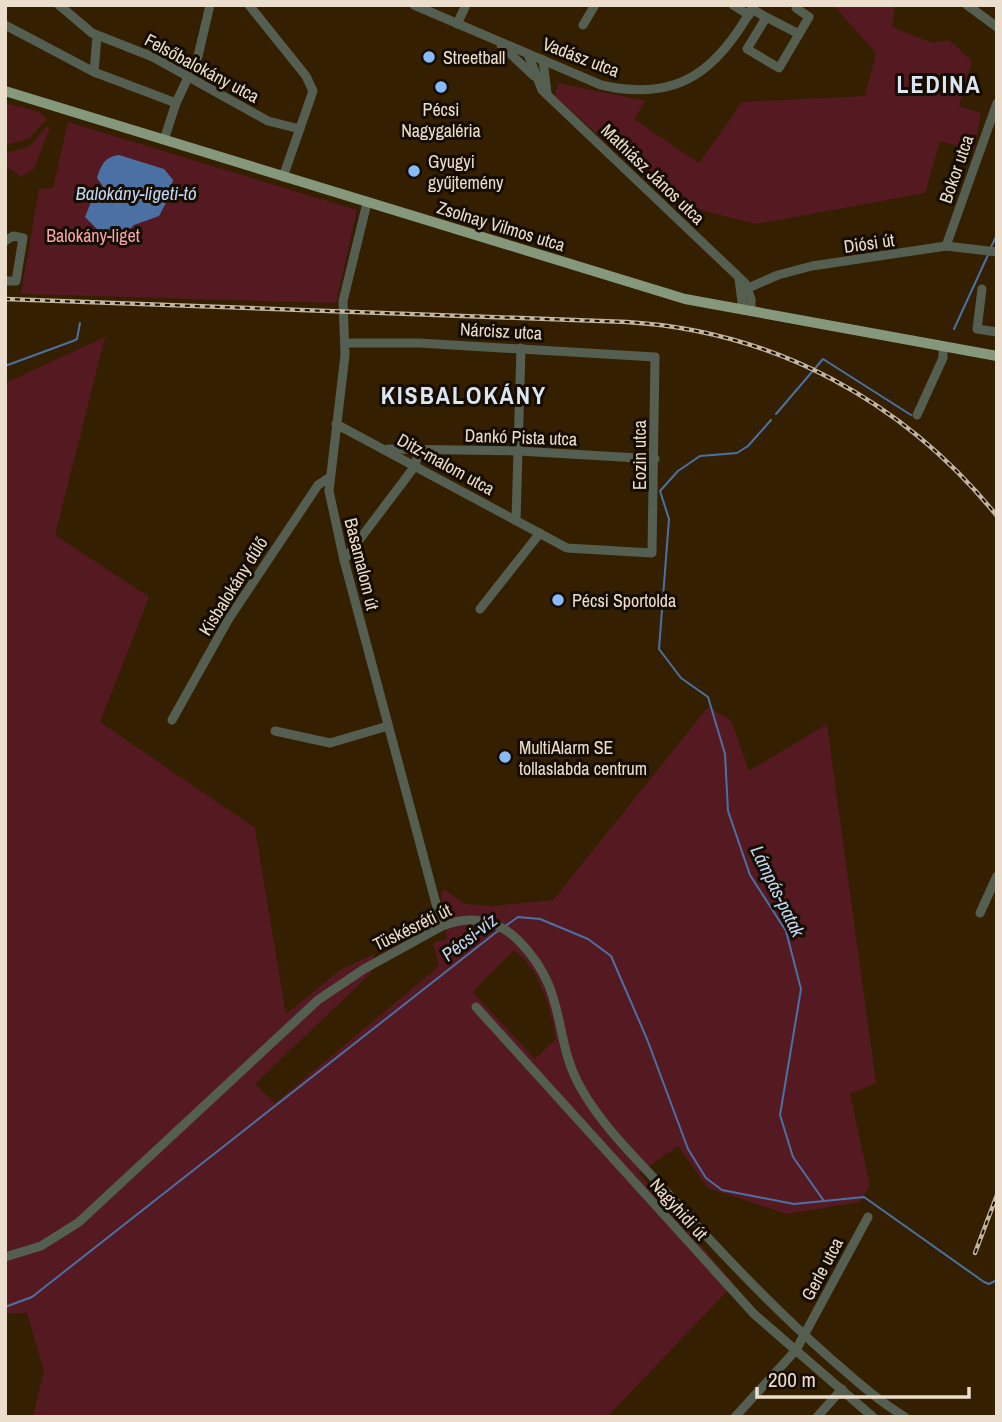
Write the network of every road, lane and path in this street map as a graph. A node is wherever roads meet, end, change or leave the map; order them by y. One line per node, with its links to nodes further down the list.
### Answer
1 (59, 5): 17 (street, Felsőbalokány utca)
2 (211, 5): 23 (street)
3 (249, 5): 28 (street)
4 (414, 5): 12 (street, Vadász utca)
5 (466, 5): 12 (street)
6 (595, 5): 14 (street)
7 (733, 5): 10 (street)
8 (967, 5): 15 (street)
9 (795, 6): 16 (street)
10 (752, 10): 11 (street); 21 (street, Vadász utca)
11 (764, 16): 16 (street); 16 (street)
12 (457, 24): 18 (street, Vadász utca)
13 (5, 25): 22 (street)
14 (583, 25)
15 (997, 27)
16 (799, 34)
17 (97, 36): 22 (street); 23 (street, Felsőbalokány utca)
18 (497, 41): 19 (street, Vadász utca); 24 (street)
19 (528, 54): 20 (street, Vadász utca); 24 (street, Mathiász János utca)
20 (542, 60): 21 (street, Vadász utca); 24 (street, Mathiász János utca)
21 (558, 68): 24 (street)
22 (94, 72): 26 (street)
23 (189, 75): 26 (street); 28 (street, Felsőbalokány utca)
24 (540, 79): 35 (street, Mathiász János utca)
25 (5, 91): 29 (main road, Zsolnay Vilmos utca)
26 (176, 103): 29 (street)
27 (997, 103): 33 (street, Bokor utca)
28 (300, 129): 30 (street)
29 (164, 140): 30 (main road, Zsolnay Vilmos utca)
30 (283, 177): 31 (main road, Zsolnay Vilmos utca)
31 (367, 203): 39 (main road, Zsolnay Vilmos utca); 41 (street, Basamalom út)
32 (5, 241): 36 (street)
33 (947, 246): 34 (street, Diósi út); 37 (street, Diósi út)
34 (997, 252)
35 (737, 275): 37 (street, Mathiász János utca); 39 (street)
36 (5, 281)
37 (748, 288): 39 (street)
38 (982, 289): 40 (street)
39 (747, 310): 42 (main road, Zsolnay Vilmos utca)
40 (997, 332)
41 (345, 343): 43 (street, Nárcisz utca); 47 (street, Basamalom út)
42 (943, 347): 44 (main road, Zsolnay Vilmos utca); 46 (street)
43 (521, 348): 45 (street, Nárcisz utca); 50 (street)
44 (997, 356)
45 (654, 357): 51 (street, Eozin utca)
46 (917, 415)
47 (336, 424): 48 (street, Ditz-malom utca); 53 (street, Basamalom út)
48 (386, 449): 49 (street, Dankó Pista utca); 52 (street, Ditz-malom utca)
49 (419, 449): 50 (street, Dankó Pista utca); 52 (street)
50 (519, 451): 51 (street, Dankó Pista utca); 54 (street)
51 (655, 459): 56 (street, Eozin utca)
52 (415, 466): 54 (street, Ditz-malom utca); 57 (street)
53 (330, 477): 57 (street, Basamalom út); 59 (street, Kisbalokány dűlő)
54 (516, 520): 55 (street, Ditz-malom utca)
55 (540, 533): 56 (street, Ditz-malom utca); 58 (street)
56 (652, 553)
57 (344, 560): 60 (street, Basamalom út)
58 (480, 609)
59 (172, 720)
60 (388, 726): 61 (street); 64 (street, Basamalom út)
61 (275, 731)
62 (997, 876): 63 (street)
63 (980, 913)
64 (442, 926): 67 (street, Tüskésréti út); 68 (street, Tüskésréti út)
65 (476, 1007): 69 (street, Nagyhidi út)
66 (868, 1217): 68 (street, Gerle utca)
67 (5, 1257)
68 (804, 1335): 69 (street, Gerle utca); 74 (street, Tüskésréti út)
69 (796, 1350): 70 (street, Nagyhidi út); 71 (street, Gerle utca)
70 (842, 1389): 72 (street); 73 (street, Nagyhidi út)
71 (735, 1417)
72 (817, 1417)
73 (873, 1417)
74 (905, 1417)

